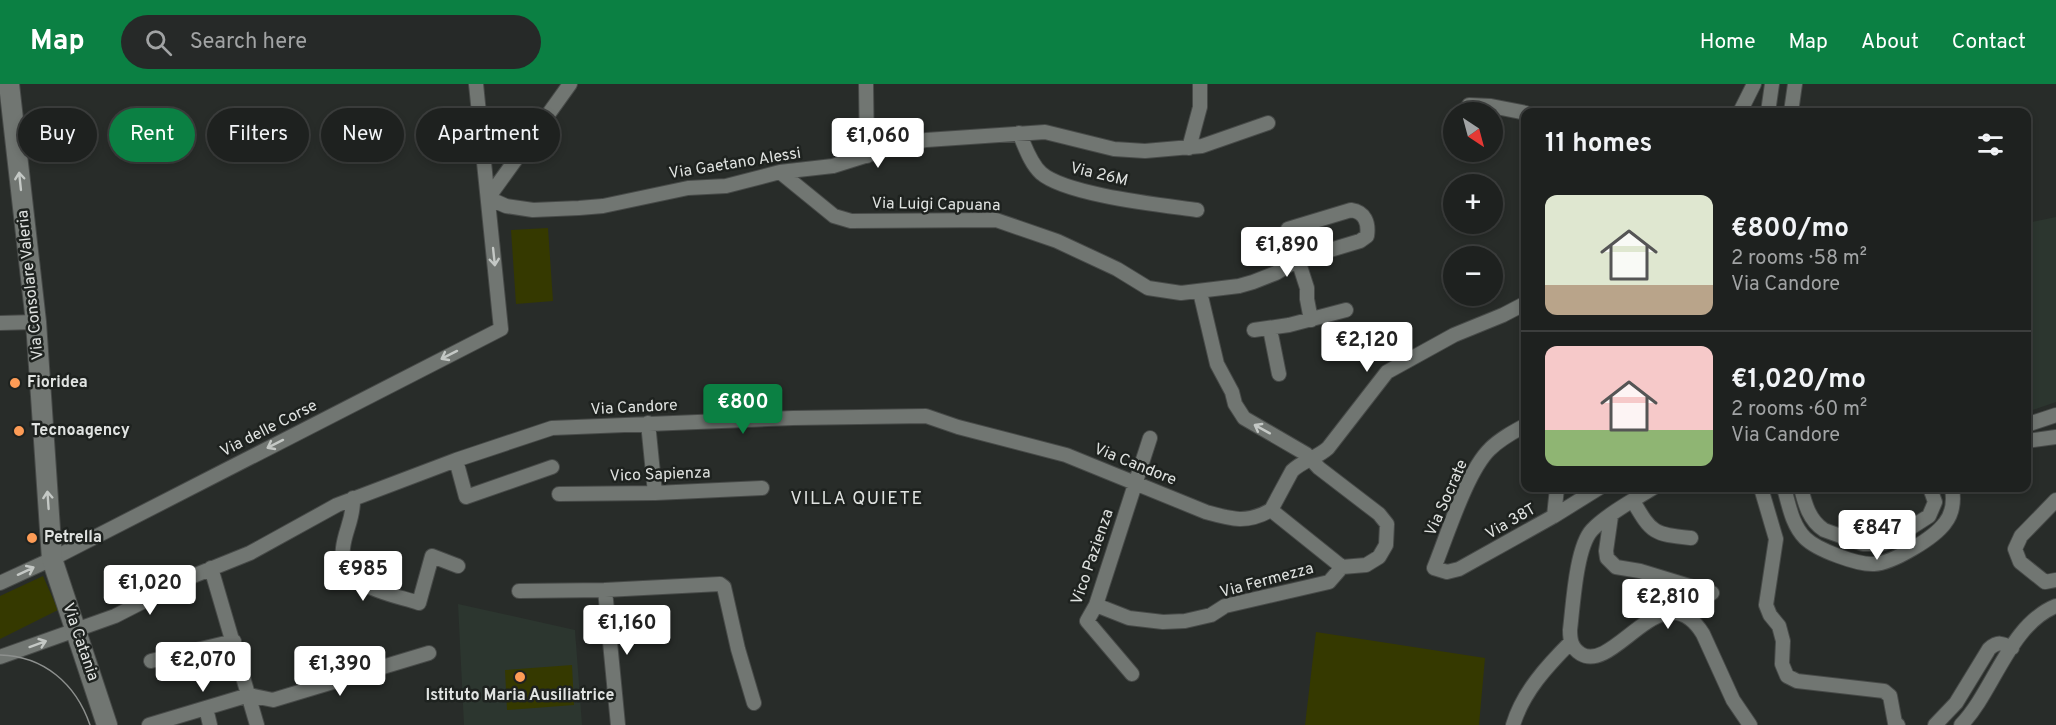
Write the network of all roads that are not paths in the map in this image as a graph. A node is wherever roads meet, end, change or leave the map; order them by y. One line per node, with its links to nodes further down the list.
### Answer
1 (9, 84): 27 (main road, Via Consolare Valeria, one-way to 1)
2 (476, 84): 19 (street)
3 (866, 84): 17 (street)
4 (1200, 84): 16 (street)
5 (1754, 84): 10 (street)
6 (1772, 84): 11 (street)
7 (1795, 84): 12 (street)
8 (566, 86): 19 (street)
9 (1503, 108): 13 (street)
10 (1742, 108)
11 (1769, 108)
12 (1792, 108)
13 (1521, 111)
14 (1268, 123): 16 (street, Via Gaetano Alessi)
15 (1019, 132): 16 (street, Via Gaetano Alessi); 17 (street, Via Gaetano Alessi); 20 (street, Via 26M)
16 (1189, 148)
17 (867, 156): 18 (street, Via Gaetano Alessi)
18 (780, 172): 19 (street, Via Gaetano Alessi); 22 (street, Via Luigi Capuana)
19 (488, 198): 60 (street, Via delle Corse, one-way to 60)
20 (1197, 210)
21 (1297, 260): 21 (street, Via Luigi Capuana); 22 (street, Via Luigi Capuana); 25 (street)
22 (1200, 292): 39 (street, one-way to 22)
23 (1521, 305): 39 (street)
24 (1346, 310): 25 (street)
25 (1311, 320): 28 (street)
26 (0, 322): 27 (street)
27 (36, 322): 60 (main road, Via Consolare Valeria, one-way to 27)
28 (1270, 329): 29 (street); 30 (street)
29 (1254, 330)
30 (1279, 374)
31 (2056, 415): 32 (street)
32 (2031, 422)
33 (648, 423): 38 (street, Via Candore); 41 (street, Via Candore); 51 (street)
34 (1521, 428): 64 (street, Via Socrate)
35 (2056, 437): 37 (street)
36 (1150, 438): 41 (street, Vico Pazienza)
37 (2031, 440)
38 (456, 460): 40 (street); 53 (street, Via Candore)
39 (1311, 460): 56 (street); 62 (street, Via Fermezza)
40 (552, 467)
41 (1135, 483): 56 (street, Via Candore); 70 (street, Vico Pazienza)
42 (762, 488): 51 (street, Vico Sapienza)
43 (1557, 492): 57 (street)
44 (1593, 492): 57 (street, Via 38T)
45 (1647, 492): 55 (street)
46 (1762, 492): 90 (street)
47 (1785, 492): 50 (street)
48 (1802, 492): 49 (street)
49 (1932, 492)
50 (1952, 492)
51 (655, 493): 52 (street, Vico Sapienza)
52 (559, 494)
53 (353, 498): 61 (street); 63 (street, Via Candore)
54 (2056, 500): 65 (street)
55 (1633, 501): 58 (street); 59 (street)
56 (1271, 510): 62 (street)
57 (1554, 516): 64 (street, Via 38T)
58 (1611, 516): 69 (street); 74 (street)
59 (1691, 538)
60 (52, 559): 66 (street, Via delle Corse, one-way to 60); 72 (main road, Via Catania)
61 (458, 566)
62 (1342, 567): 70 (street, Via Fermezza)
63 (211, 568): 72 (street, Via Candore); 73 (street)
64 (1434, 568)
65 (2051, 581)
66 (0, 583)
67 (605, 590): 68 (street); 81 (street); 87 (street)
68 (519, 591)
69 (1712, 592)
70 (1096, 605): 79 (street, Vico Pazienza)
71 (2056, 606): 75 (street)
72 (76, 630): 77 (street, Via Candore, one-way to 72); 83 (main road, Via Catania)
73 (234, 641): 78 (street); 80 (street)
74 (1571, 642): 88 (street); 89 (street)
75 (2012, 648): 91 (street); 92 (street)
76 (429, 653): 80 (street)
77 (0, 657)
78 (151, 661)
79 (1132, 674)
80 (249, 695): 82 (street); 86 (street)
81 (754, 703)
82 (206, 708): 84 (street); 85 (street)
83 (107, 725)
84 (149, 725)
85 (210, 725)
86 (257, 725)
87 (618, 725)
88 (1513, 725)
89 (1750, 725)
90 (1898, 725)
91 (1935, 725)
92 (1961, 725)

